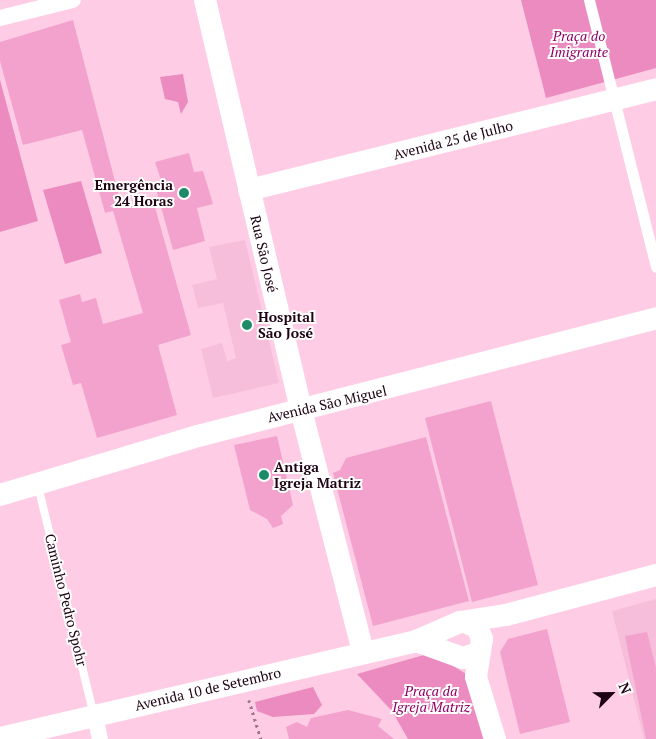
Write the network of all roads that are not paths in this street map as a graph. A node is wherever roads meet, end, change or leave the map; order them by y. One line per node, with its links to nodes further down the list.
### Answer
1 (73, 0): 4 (street)
2 (205, 0): 7 (main road, Rua São José)
3 (588, 0): 6 (street)
4 (0, 18)
5 (656, 89): 6 (main road, Avenida 25 de Julho)
6 (613, 100): 7 (main road, Avenida 25 de Julho); 8 (street)
7 (249, 190): 10 (main road, Rua São José)
8 (656, 267)
9 (656, 318): 10 (main road, Avenida São Miguel)
10 (301, 410): 11 (main road, Avenida São Miguel); 17 (main road, Rua São José)
11 (38, 484): 12 (main road, Avenida São Miguel); 19 (lane, Caminho Pedro Spohr)
12 (0, 495)
13 (656, 575): 14 (main road, Avenida 10 de Setembro)
14 (506, 615): 15 (main road, Avenida 10 de Setembro); 18 (main road, Avenida 10 de Setembro)
15 (460, 623): 16 (main road, Avenida 10 de Setembro); 18 (main road); 18 (main road)
16 (416, 641): 17 (main road, Avenida 10 de Setembro); 18 (main road)
17 (363, 652): 19 (main road, Avenida 10 de Setembro)
18 (469, 653): 22 (main road)
19 (95, 716): 20 (main road, Avenida 10 de Setembro); 21 (street)
20 (0, 738)
21 (100, 739)
22 (495, 739)

